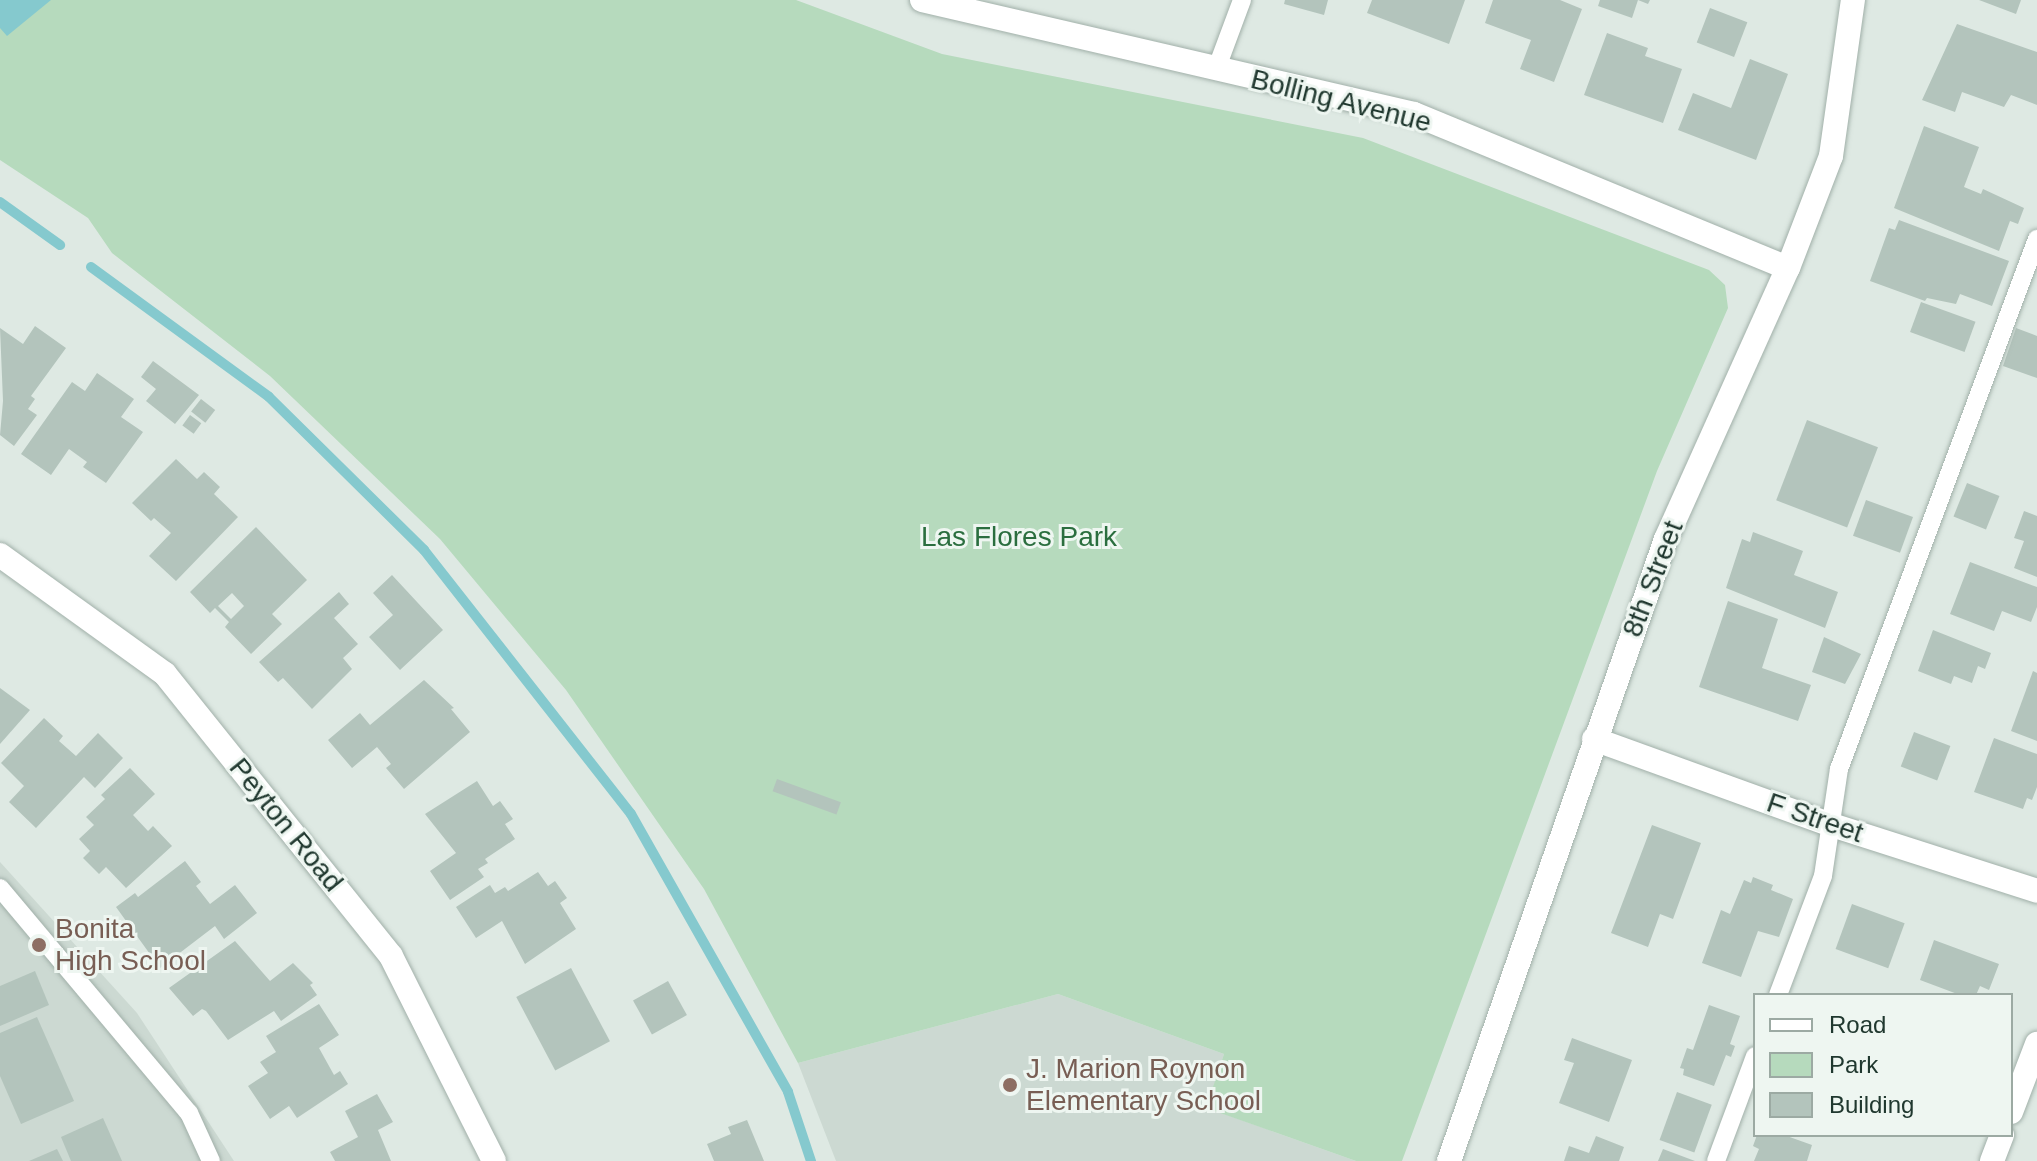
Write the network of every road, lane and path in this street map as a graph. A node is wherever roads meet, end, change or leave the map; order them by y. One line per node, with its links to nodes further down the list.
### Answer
1 (922, 0): 4 (street, Bolling Avenue)
2 (1242, 0): 5 (lane)
3 (1853, 0): 7 (street, 8th Street)
4 (984, 8): 5 (street, Bolling Avenue)
5 (1216, 70): 7 (street, Bolling Avenue)
6 (2037, 239): 10 (lane)
7 (1788, 268): 9 (street, 8th Street)
8 (0, 555): 19 (street, Peyton Road)
9 (1594, 739): 10 (street, F Street); 20 (street, 8th Street)
10 (1832, 825): 12 (street, F Street); 13 (lane)
11 (0, 888): 18 (lane)
12 (2037, 891)
13 (1779, 993)
14 (2037, 1044): 16 (street)
15 (1753, 1061): 21 (lane)
16 (2013, 1107)
17 (2001, 1137): 22 (street)
18 (211, 1161)
19 (494, 1161)
20 (1449, 1161)
21 (1716, 1161)
22 (1992, 1161)

